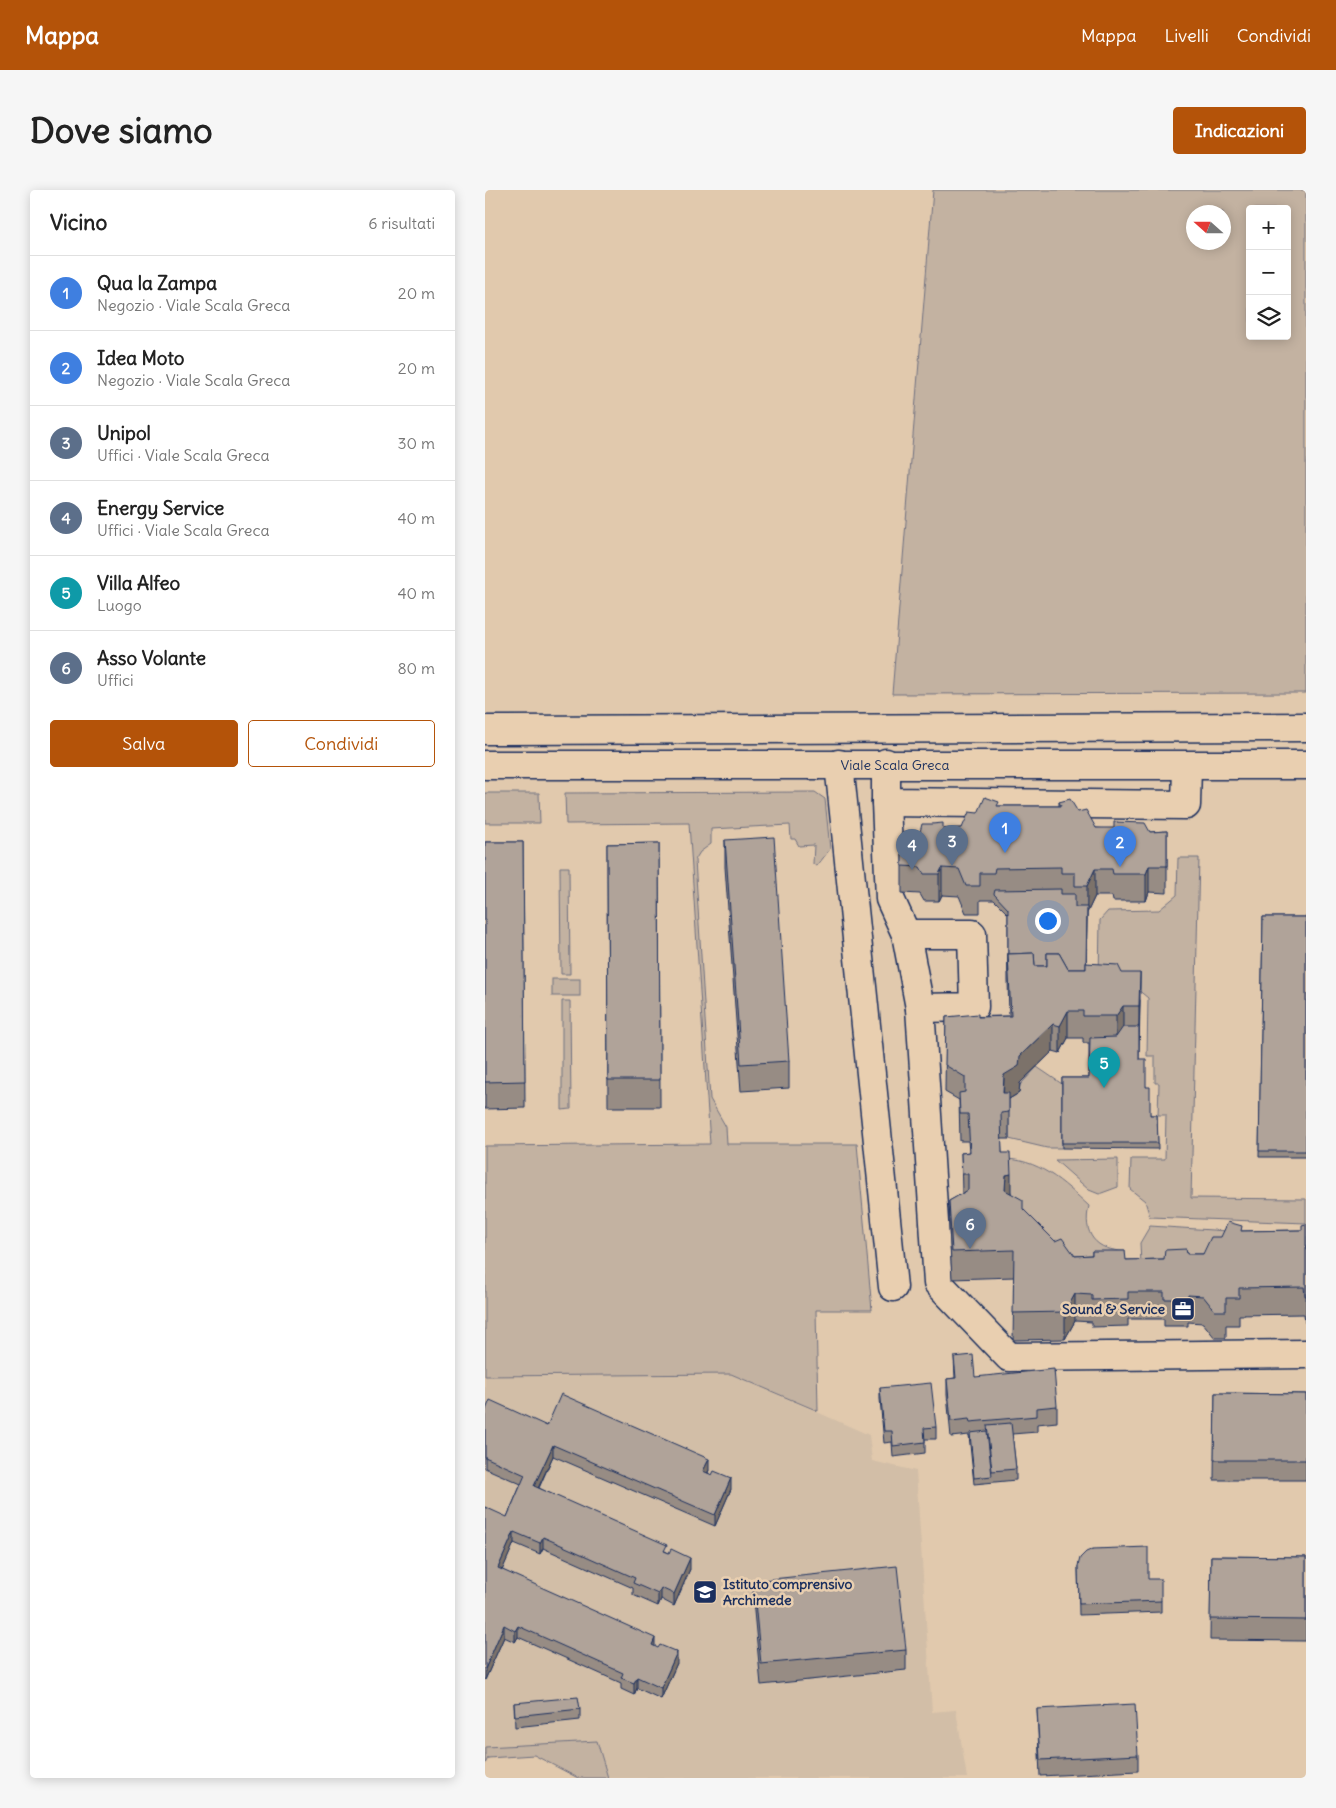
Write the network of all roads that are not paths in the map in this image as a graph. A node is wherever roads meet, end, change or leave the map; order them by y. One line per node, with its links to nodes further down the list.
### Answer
1 (1306, 727): 2 (main road)
2 (485, 730)
3 (886, 763): 4 (main road, Viale Scala Greca); 7 (main road, Viale Scala Greca); 8 (main road)
4 (839, 764): 5 (main road, Viale Scala Greca); 11 (main road)
5 (485, 765)
6 (1306, 765): 7 (main road, Viale Scala Greca)
7 (1187, 766): 8 (main road)
8 (886, 802): 9 (main road)
9 (906, 934): 10 (main road); 10 (main road)
10 (920, 1008): 12 (main road)
11 (893, 1287)
12 (1306, 1354)

